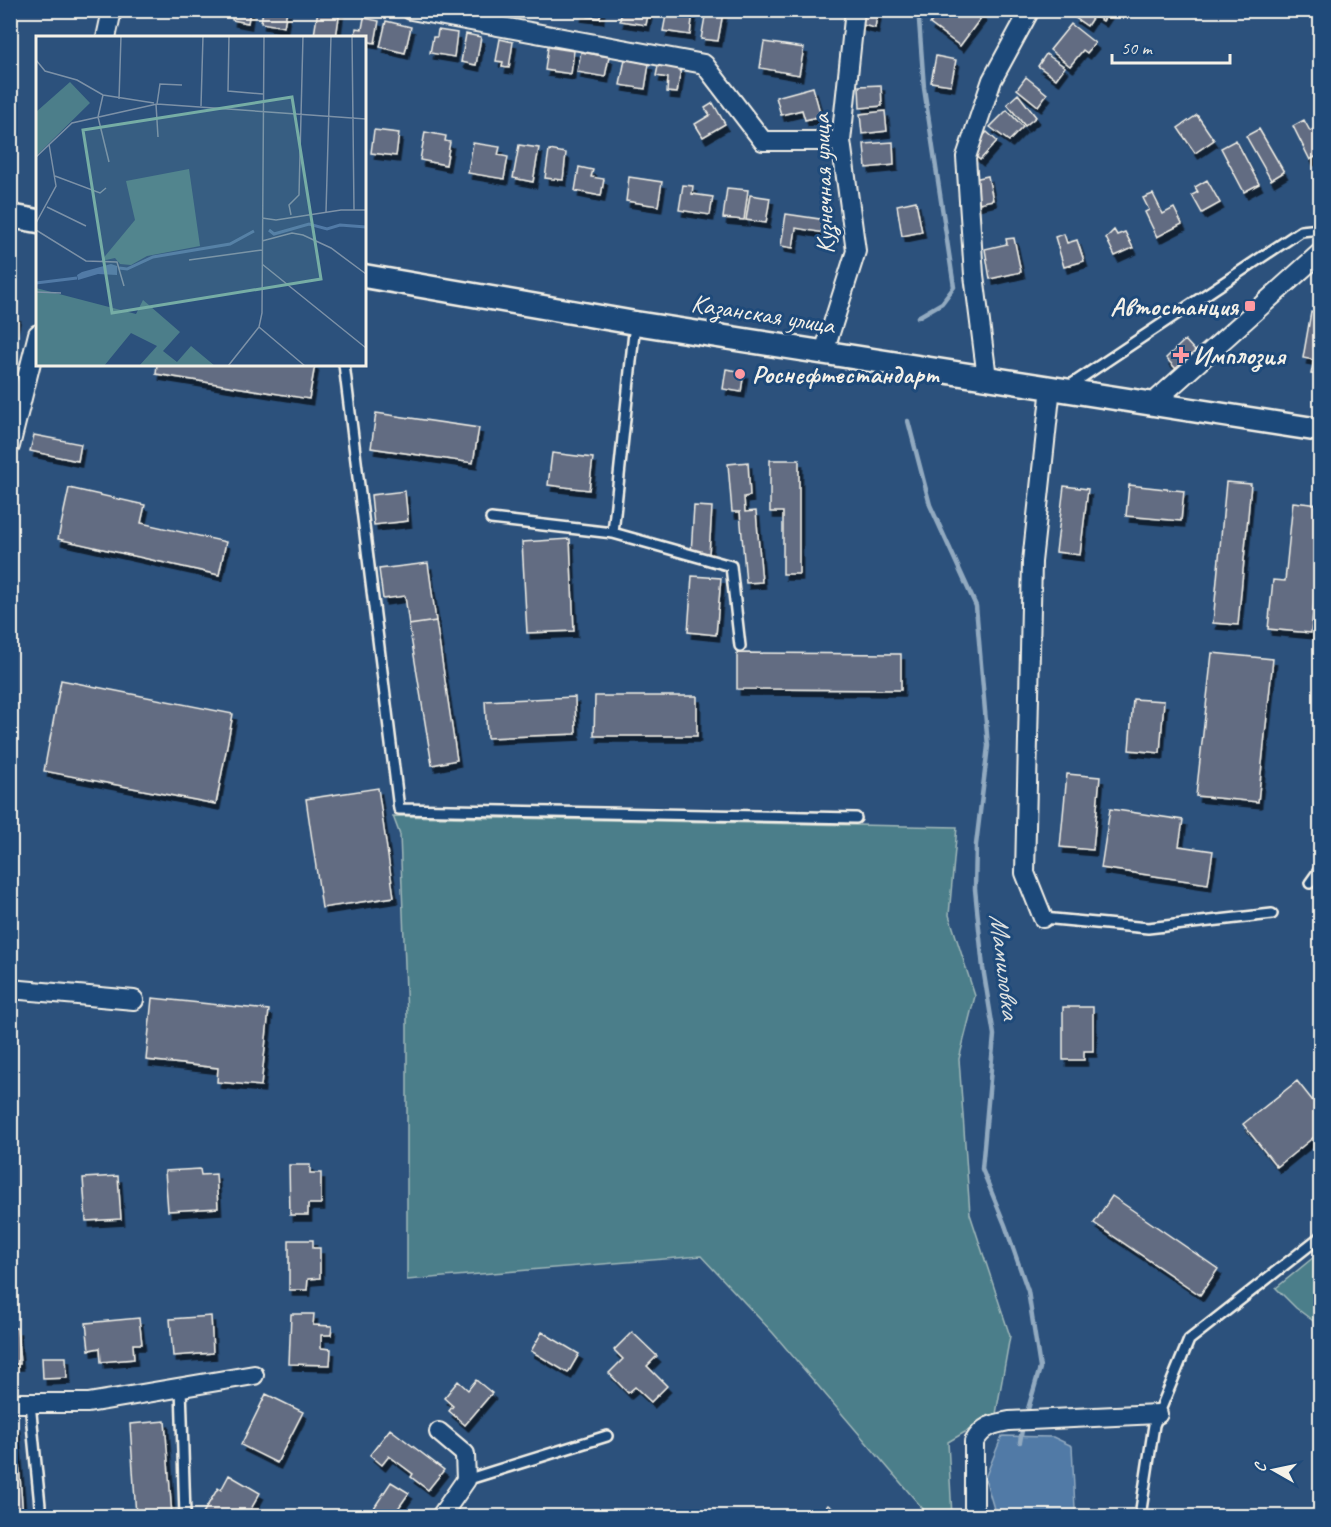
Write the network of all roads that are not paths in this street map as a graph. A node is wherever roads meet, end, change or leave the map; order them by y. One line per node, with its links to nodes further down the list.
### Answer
1 (112, 10): 5 (street)
2 (411, 10): 6 (street)
3 (855, 10): 6 (street, Кузнечная улица)
4 (1030, 10): 16 (street)
5 (106, 36)
6 (841, 141): 14 (street, Кузнечная улица)
7 (10, 216): 8 (street)
8 (36, 221)
9 (1320, 229): 17 (lane)
10 (1320, 253): 18 (street)
11 (366, 276): 12 (street, Казанская улица)
12 (635, 323): 14 (street, Казанская улица); 22 (lane)
13 (36, 342): 20 (street)
14 (824, 352): 16 (street, Казанская улица)
15 (344, 366): 24 (lane)
16 (987, 378): 17 (street, Казанская улица)
17 (1058, 388): 18 (street, Казанская улица); 28 (street)
18 (1155, 402): 19 (street, Казанская улица)
19 (1320, 430)
20 (10, 446)
21 (491, 519): 22 (lane)
22 (613, 533): 23 (lane)
23 (740, 646)
24 (856, 818)
25 (1320, 869): 26 (lane)
26 (1310, 884)
27 (1272, 914): 28 (lane)
28 (1043, 918)
29 (10, 989): 30 (street)
30 (134, 1000)
31 (1320, 1237): 36 (lane)
32 (254, 1375): 33 (street)
33 (182, 1388): 35 (street); 41 (lane)
34 (10, 1403): 35 (street)
35 (30, 1403): 40 (lane)
36 (1158, 1414): 43 (street); 44 (lane)
37 (439, 1432): 39 (street)
38 (607, 1437): 39 (lane)
39 (466, 1480): 42 (street)
40 (41, 1516)
41 (185, 1516)
42 (441, 1516)
43 (974, 1516)
44 (1140, 1516)

